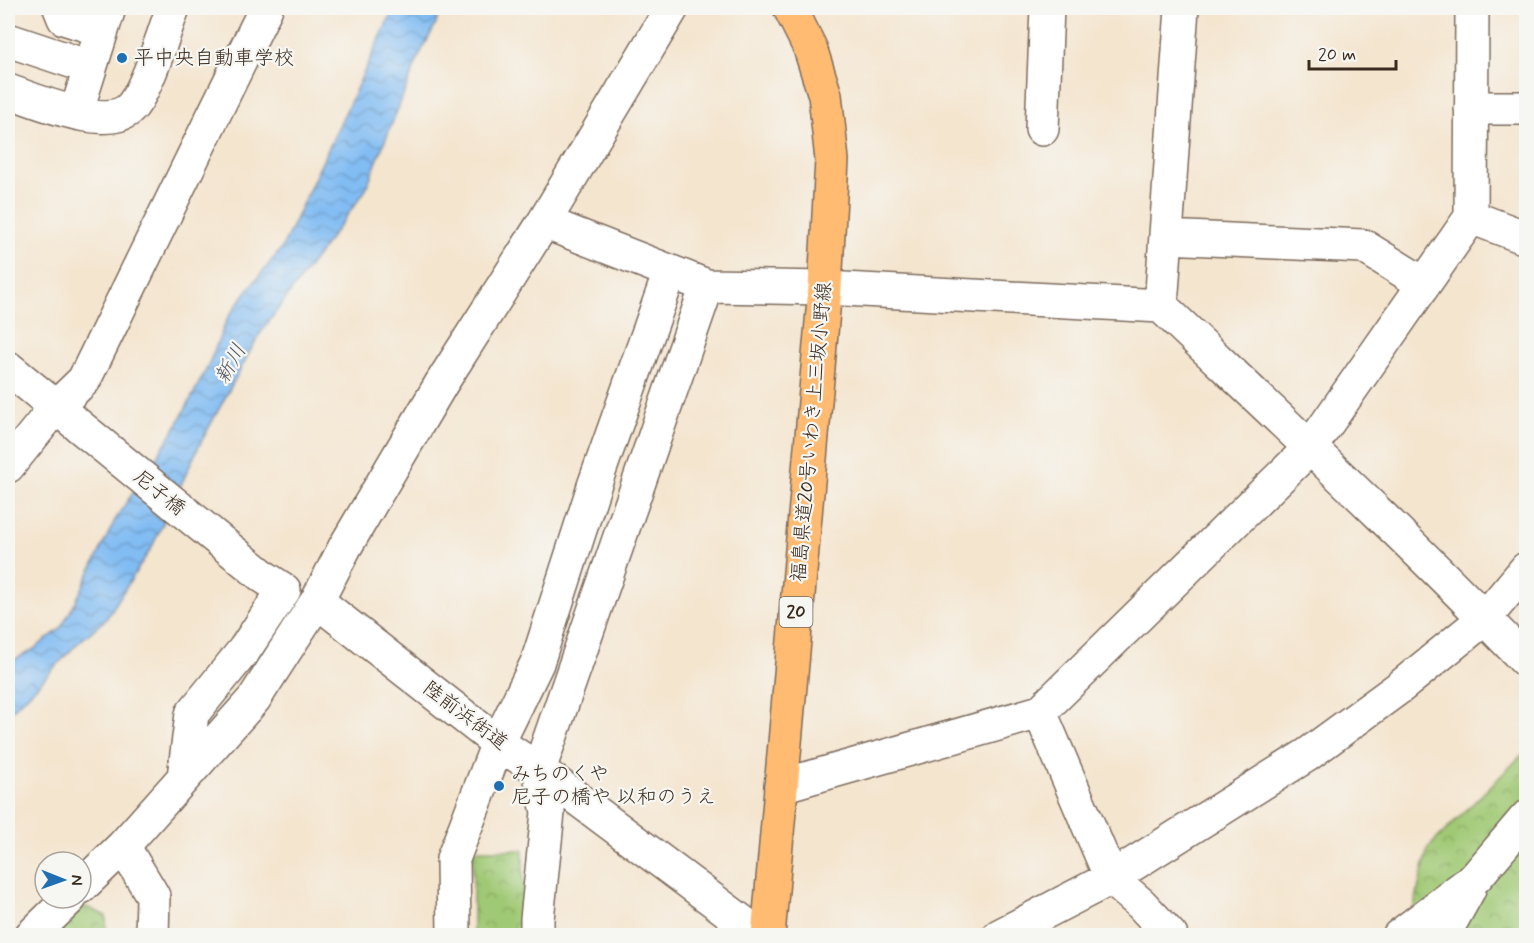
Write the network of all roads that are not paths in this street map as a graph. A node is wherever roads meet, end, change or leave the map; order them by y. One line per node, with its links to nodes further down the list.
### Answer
1 (173, 8): 15 (street)
2 (266, 8): 27 (street)
3 (672, 8): 18 (street)
4 (790, 8): 24 (main road, 福島県道20号いわき上三坂小野線 / 20)
5 (1047, 8): 16 (street)
6 (1182, 8): 19 (street)
7 (1472, 8): 13 (street)
8 (105, 19): 9 (street); 11 (street)
9 (51, 28): 10 (street); 11 (street)
10 (8, 40)
11 (89, 67): 15 (street)
12 (8, 91): 15 (street)
13 (1471, 108): 14 (street); 17 (street)
14 (1527, 108)
15 (76, 112)
16 (1042, 129)
17 (1471, 216): 20 (street); 22 (street)
18 (544, 222): 21 (street); 31 (street)
19 (1166, 237): 22 (street); 25 (street)
20 (1527, 238)
21 (670, 272): 23 (street); 35 (street)
22 (1424, 284): 28 (street)
23 (708, 286): 24 (street); 36 (street)
24 (825, 288): 25 (street); 38 (main road, 福島県道20号いわき上三坂小野線 / 20)
25 (1161, 306): 28 (street)
26 (8, 368): 27 (street, 尼子橋)
27 (55, 408): 29 (street); 37 (street, 尼子橋)
28 (1310, 448): 32 (street); 34 (street)
29 (8, 466)
30 (1527, 569): 32 (street)
31 (317, 601): 35 (street, 陸前浜街道); 37 (street)
32 (1485, 618): 33 (street); 44 (street)
33 (1527, 662)
34 (1040, 712): 38 (street); 44 (street)
35 (498, 743): 36 (street, 陸前浜街道); 48 (street)
36 (539, 770): 49 (street); 50 (street, 陸前浜街道)
37 (184, 777): 40 (street)
38 (781, 786): 51 (main road, 福島県道20号いわき上三坂小野線 / 20)
39 (1527, 818): 43 (street)
40 (123, 846): 42 (street); 47 (street)
41 (1527, 851): 43 (street)
42 (93, 875)
43 (1476, 877): 54 (street); 55 (street)
44 (1111, 878): 52 (street); 53 (street)
45 (58, 910): 46 (street)
46 (31, 936)
47 (152, 936)
48 (454, 936)
49 (537, 936)
50 (762, 936)
51 (768, 936)
52 (999, 936)
53 (1171, 936)
54 (1399, 936)
55 (1443, 936)

